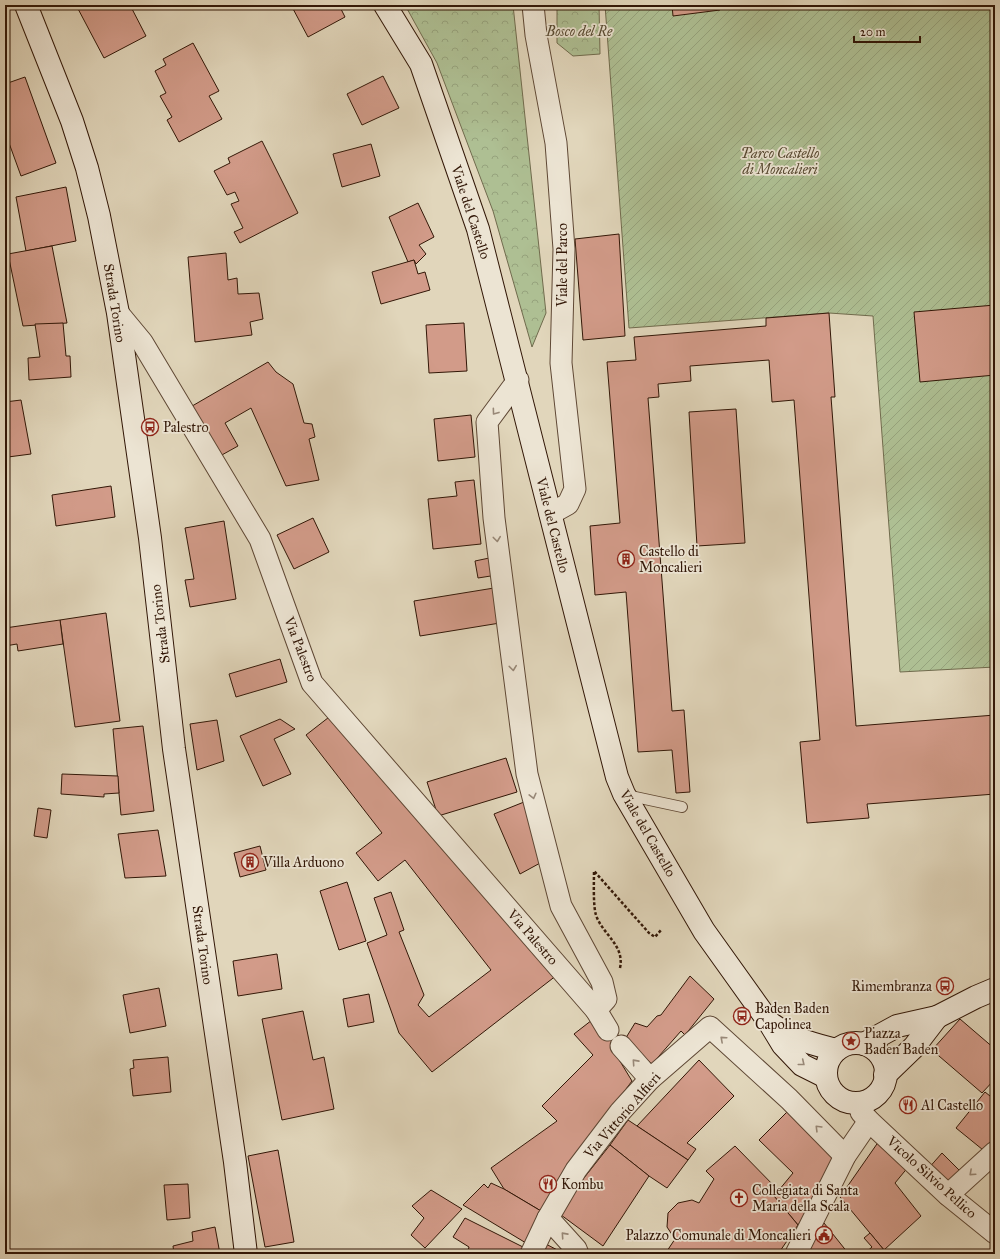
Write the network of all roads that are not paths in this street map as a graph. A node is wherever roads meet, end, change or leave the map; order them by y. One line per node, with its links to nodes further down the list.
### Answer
1 (26, 5): 4 (street, Strada Torino)
2 (385, 5): 5 (street, Viale del Castello)
3 (534, 5): 6 (street, Viale del Parco)
4 (118, 313): 10 (street, Via Palestro); 24 (street, Strada Torino)
5 (518, 380): 6 (street, Viale del Castello); 10 (street, one-way to 10)
6 (550, 514): 7 (street, Viale del Castello)
7 (624, 794): 8 (lane); 12 (street, Viale del Castello)
8 (682, 806)
9 (995, 989): 11 (street)
10 (596, 1010): 17 (street, Via Palestro, one-way to 10)
11 (937, 1017): 13 (street); 15 (street)
12 (769, 1022): 14 (street, Viale del Castello); 16 (street, Viale del Castello, one-way to 16)
13 (864, 1044): 14 (street); 15 (street)
14 (836, 1050): 16 (street)
15 (886, 1075): 18 (street)
16 (826, 1076): 18 (street)
17 (650, 1079): 20 (street, Via Vittorio Alfieri, one-way to 17); 22 (street, Via Vittorio Alfieri)
18 (865, 1112): 20 (street); 21 (street, Vicolo Silvio Pellico)
19 (995, 1152): 21 (street, one-way to 21)
20 (845, 1156): 27 (street)
21 (948, 1195): 23 (street, Vicolo Silvio Pellico)
22 (548, 1218): 25 (street, Via Vittorio Alfieri); 26 (street, one-way to 22)
23 (995, 1233)
24 (246, 1254)
25 (531, 1254)
26 (578, 1254)
27 (796, 1254)

